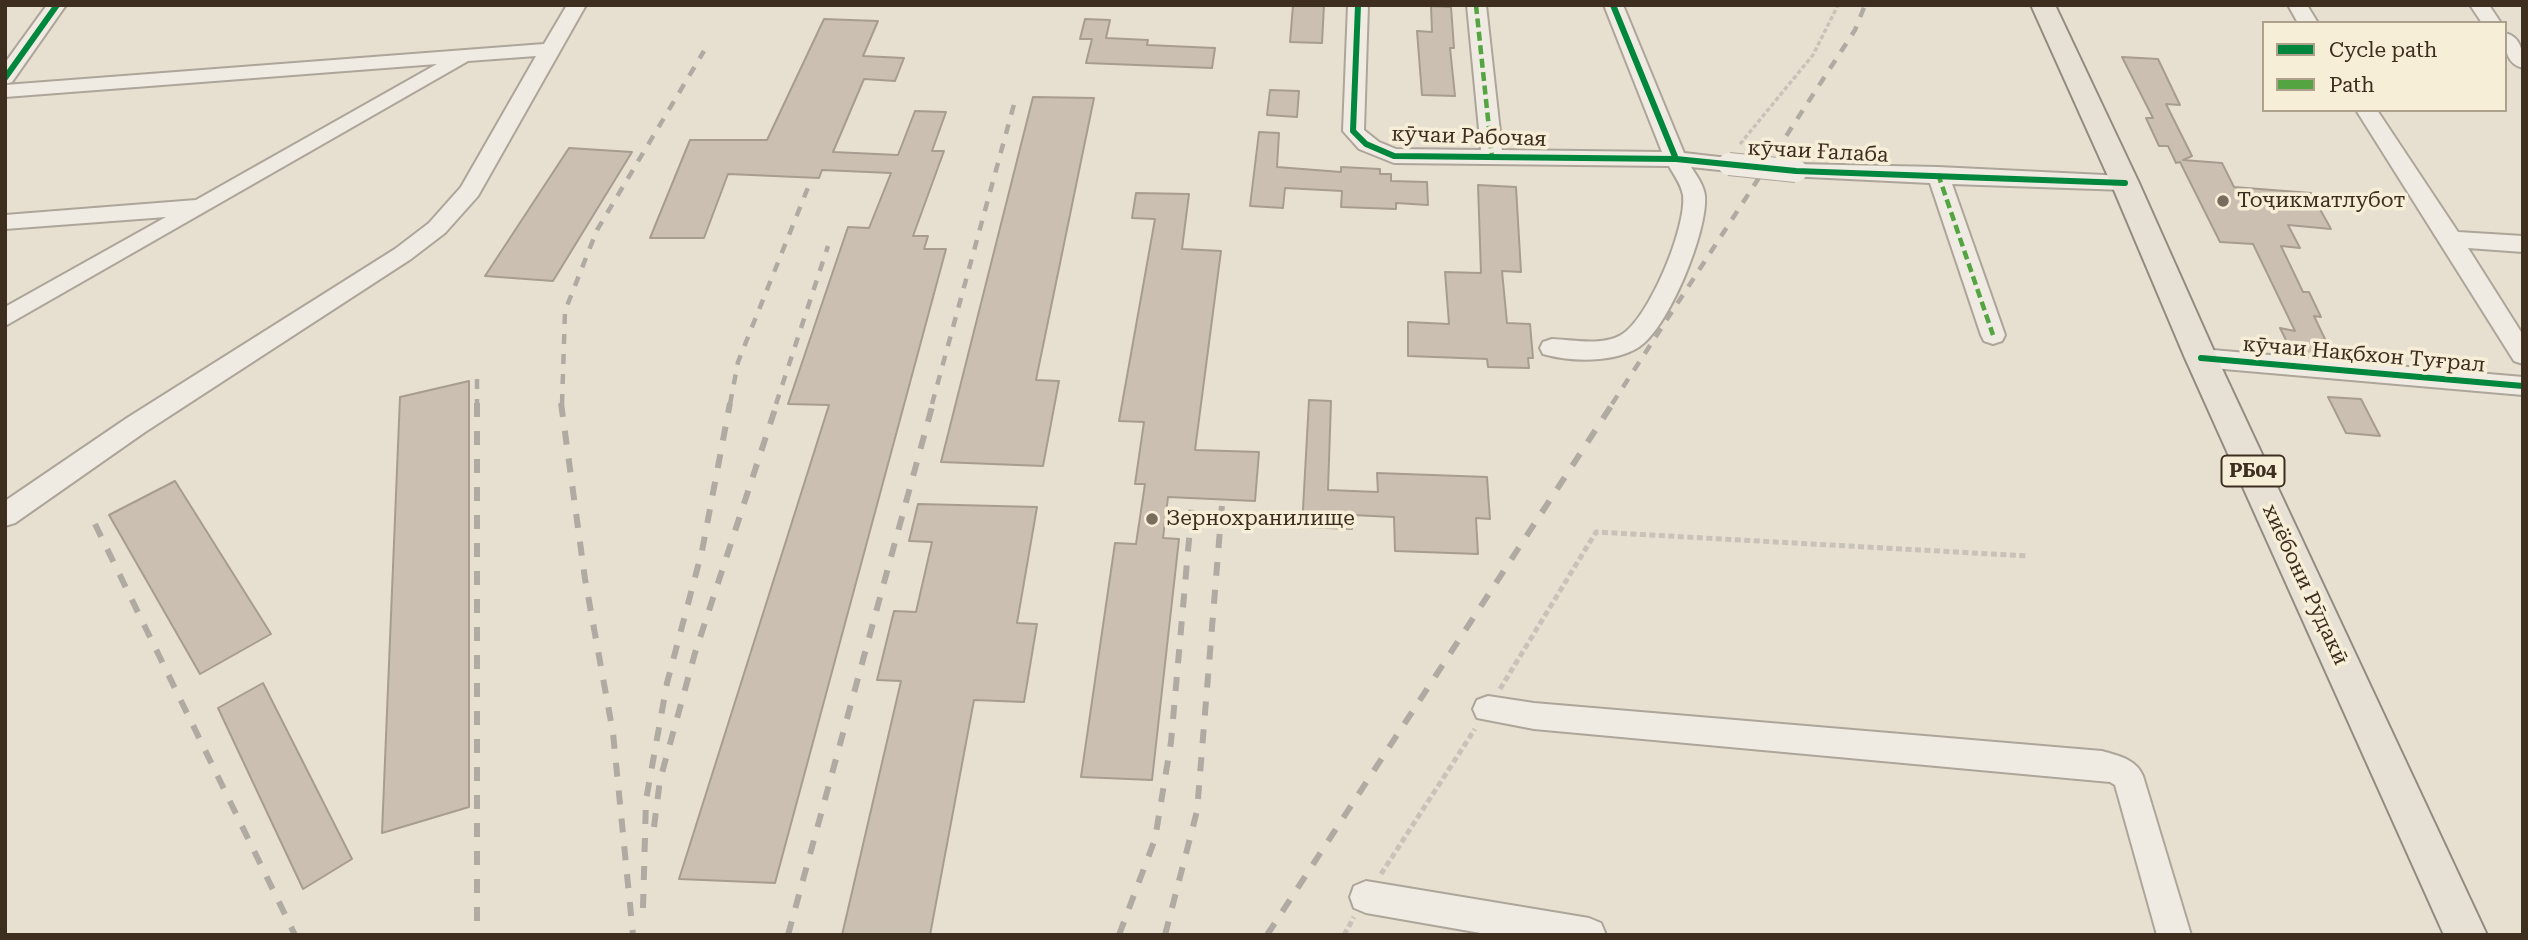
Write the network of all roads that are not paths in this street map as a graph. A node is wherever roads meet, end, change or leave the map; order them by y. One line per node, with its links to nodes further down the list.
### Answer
1 (57, 5): 15 (street)
2 (577, 5): 12 (lane)
3 (1358, 5): 18 (street, кӯчаи Рабочая)
4 (1476, 5): 18 (street)
5 (1613, 5): 19 (street)
6 (2043, 5): 21 (main road, хиёбони Рӯдакӣ / РБ04)
7 (2297, 5): 9 (street)
8 (2479, 5): 10 (street)
9 (2307, 21)
10 (2491, 21)
11 (2507, 42): 14 (street)
12 (550, 49): 13 (lane); 32 (street)
13 (467, 55): 16 (lane); 22 (street)
14 (2523, 62)
15 (5, 78)
16 (5, 91)
17 (2367, 112): 24 (street)
18 (1492, 157): 19 (street, кӯчаи Рабочая)
19 (1676, 159): 20 (street, кӯчаи Ғалаба, bridge); 28 (street)
20 (1938, 174): 21 (street, кӯчаи Ғалаба); 27 (street)
21 (2125, 183): 30 (main road, хиёбони Рӯдакӣ / РБ04)
22 (206, 206): 23 (street); 26 (street)
23 (5, 222)
24 (2451, 239): 25 (street); 29 (street)
25 (2523, 244)
26 (5, 318)
27 (1993, 335)
28 (1552, 348)
29 (2523, 355)
30 (2201, 358): 31 (street, кӯчаи Нақбхон Туғрал); 37 (main road, хиёбони Рӯдакӣ / РБ04)
31 (2523, 386)
32 (5, 514)
33 (1488, 709): 36 (street)
34 (1366, 897): 35 (street)
35 (1589, 935)
36 (2174, 935)
37 (2466, 935)

